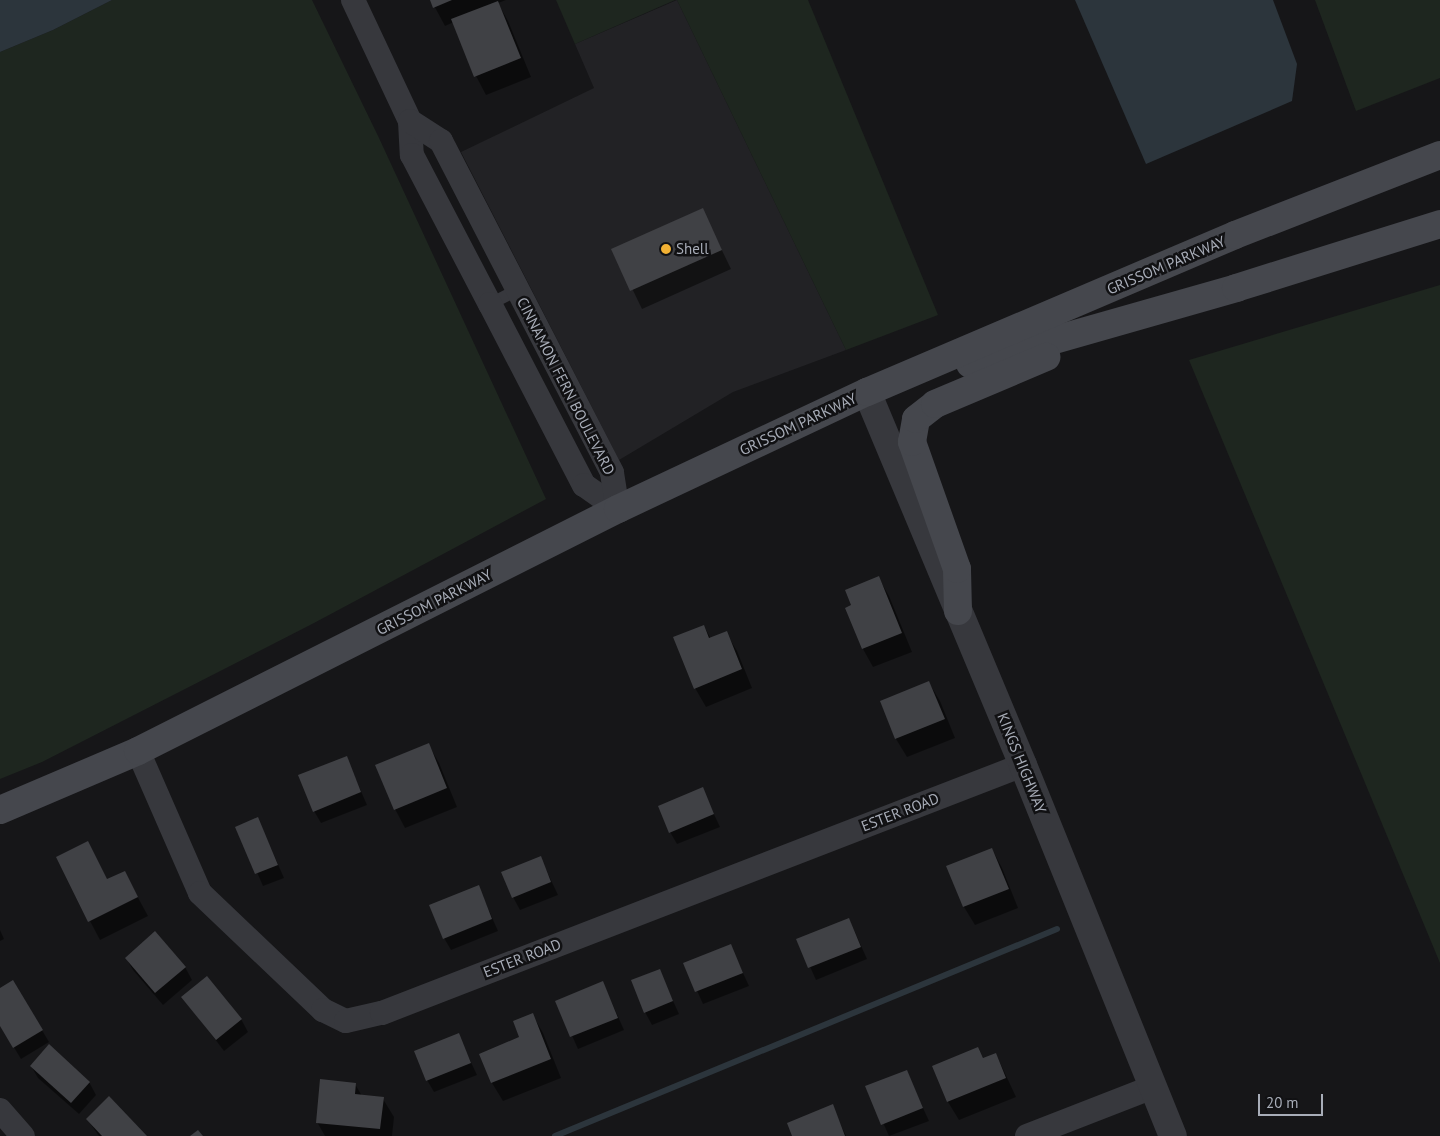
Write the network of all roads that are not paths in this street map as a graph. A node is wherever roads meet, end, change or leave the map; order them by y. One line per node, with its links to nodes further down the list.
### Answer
1 (353, 0): 2 (street, CINNAMON FERN BOULEVARD)
2 (410, 121): 5 (street, CINNAMON FERN BOULEVARD); 6 (street, CINNAMON FERN BOULEVARD)
3 (1440, 155): 8 (main road, GRISSOM PARKWAY)
4 (1440, 224): 7 (main road, GRISSOM PARKWAY)
5 (518, 290): 6 (lane); 9 (street, CINNAMON FERN BOULEVARD)
6 (490, 304): 9 (street, CINNAMON FERN BOULEVARD)
7 (1103, 327): 8 (main road, GRISSOM PARKWAY); 10 (main road)
8 (867, 392): 9 (main road, GRISSOM PARKWAY); 10 (street, KINGS HIGHWAY)
9 (618, 509): 11 (main road, GRISSOM PARKWAY)
10 (958, 611): 12 (street, KINGS HIGHWAY)
11 (138, 751): 12 (street, ESTER ROAD); 13 (main road, GRISSOM PARKWAY)
12 (1024, 765): 14 (street, KINGS HIGHWAY)
13 (0, 810)
14 (1154, 1087): 17 (street); 18 (street, KINGS HIGHWAY)
15 (0, 1110): 16 (street)
16 (23, 1136)
17 (1027, 1136)
18 (1173, 1136)

